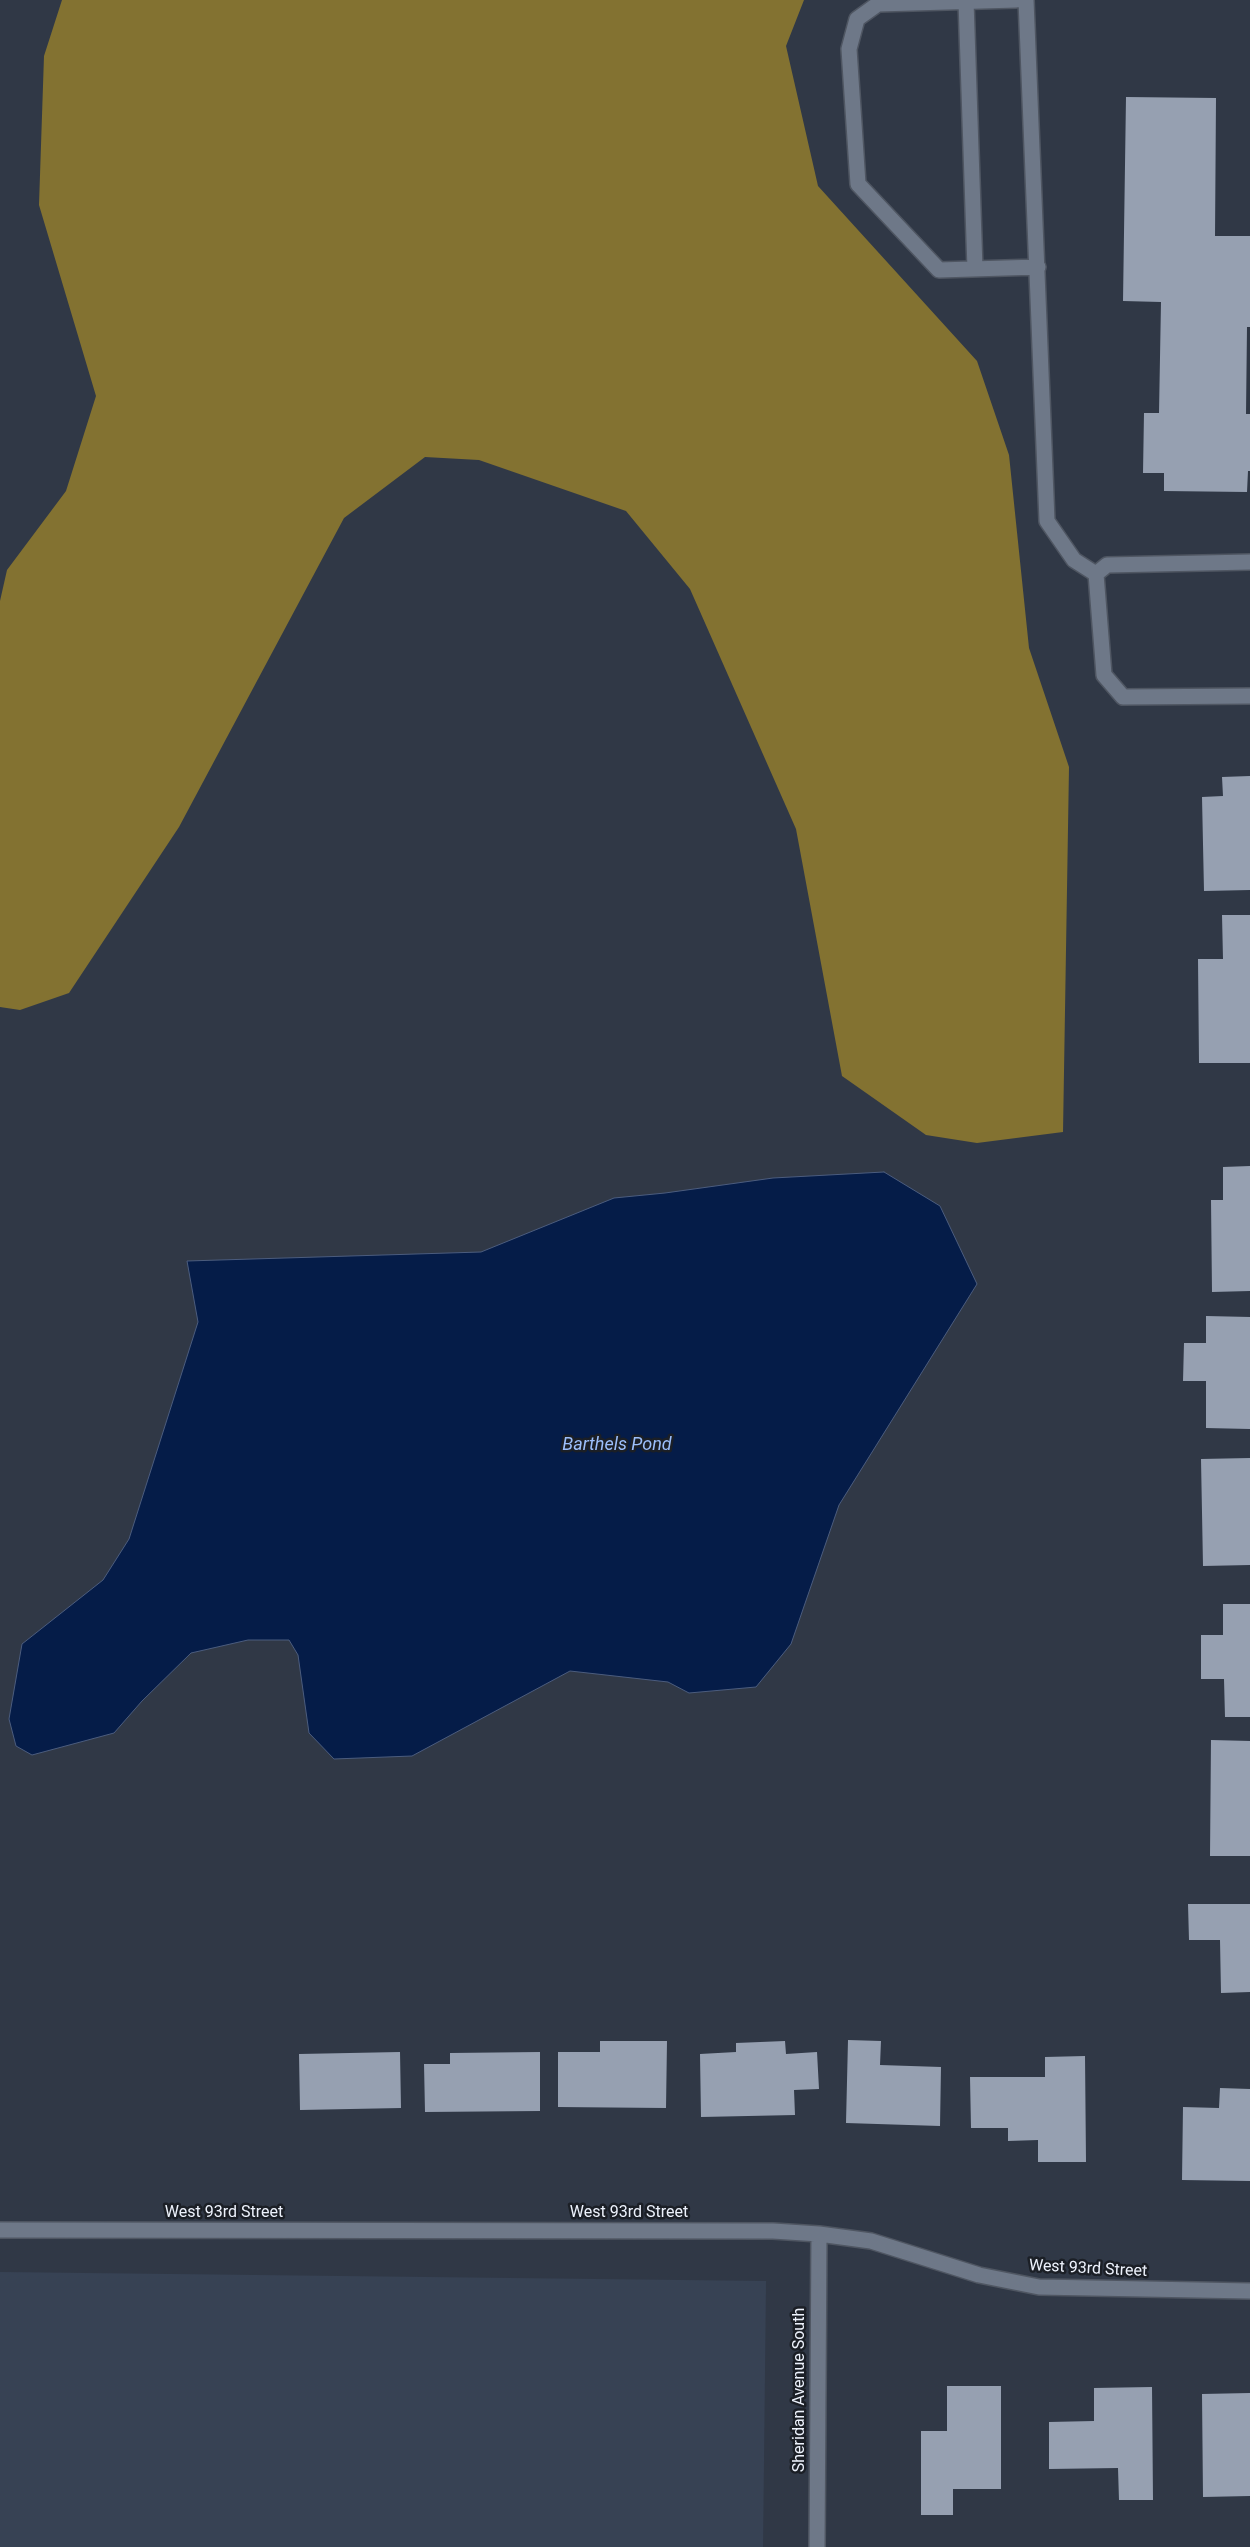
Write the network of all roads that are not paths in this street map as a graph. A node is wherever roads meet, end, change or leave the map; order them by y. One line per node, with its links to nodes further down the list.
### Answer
1 (1016, 0): 3 (street)
2 (1026, 0): 4 (street)
3 (966, 1): 5 (street); 5 (street)
4 (1038, 267): 5 (street); 7 (street)
5 (975, 269)
6 (1250, 562): 7 (street)
7 (1096, 574): 8 (street)
8 (1250, 696)
9 (0, 2230): 10 (street, West 93rd Street)
10 (819, 2234): 11 (street, West 93rd Street); 12 (street, Sheridan Avenue South)
11 (1250, 2291)
12 (817, 2547)

